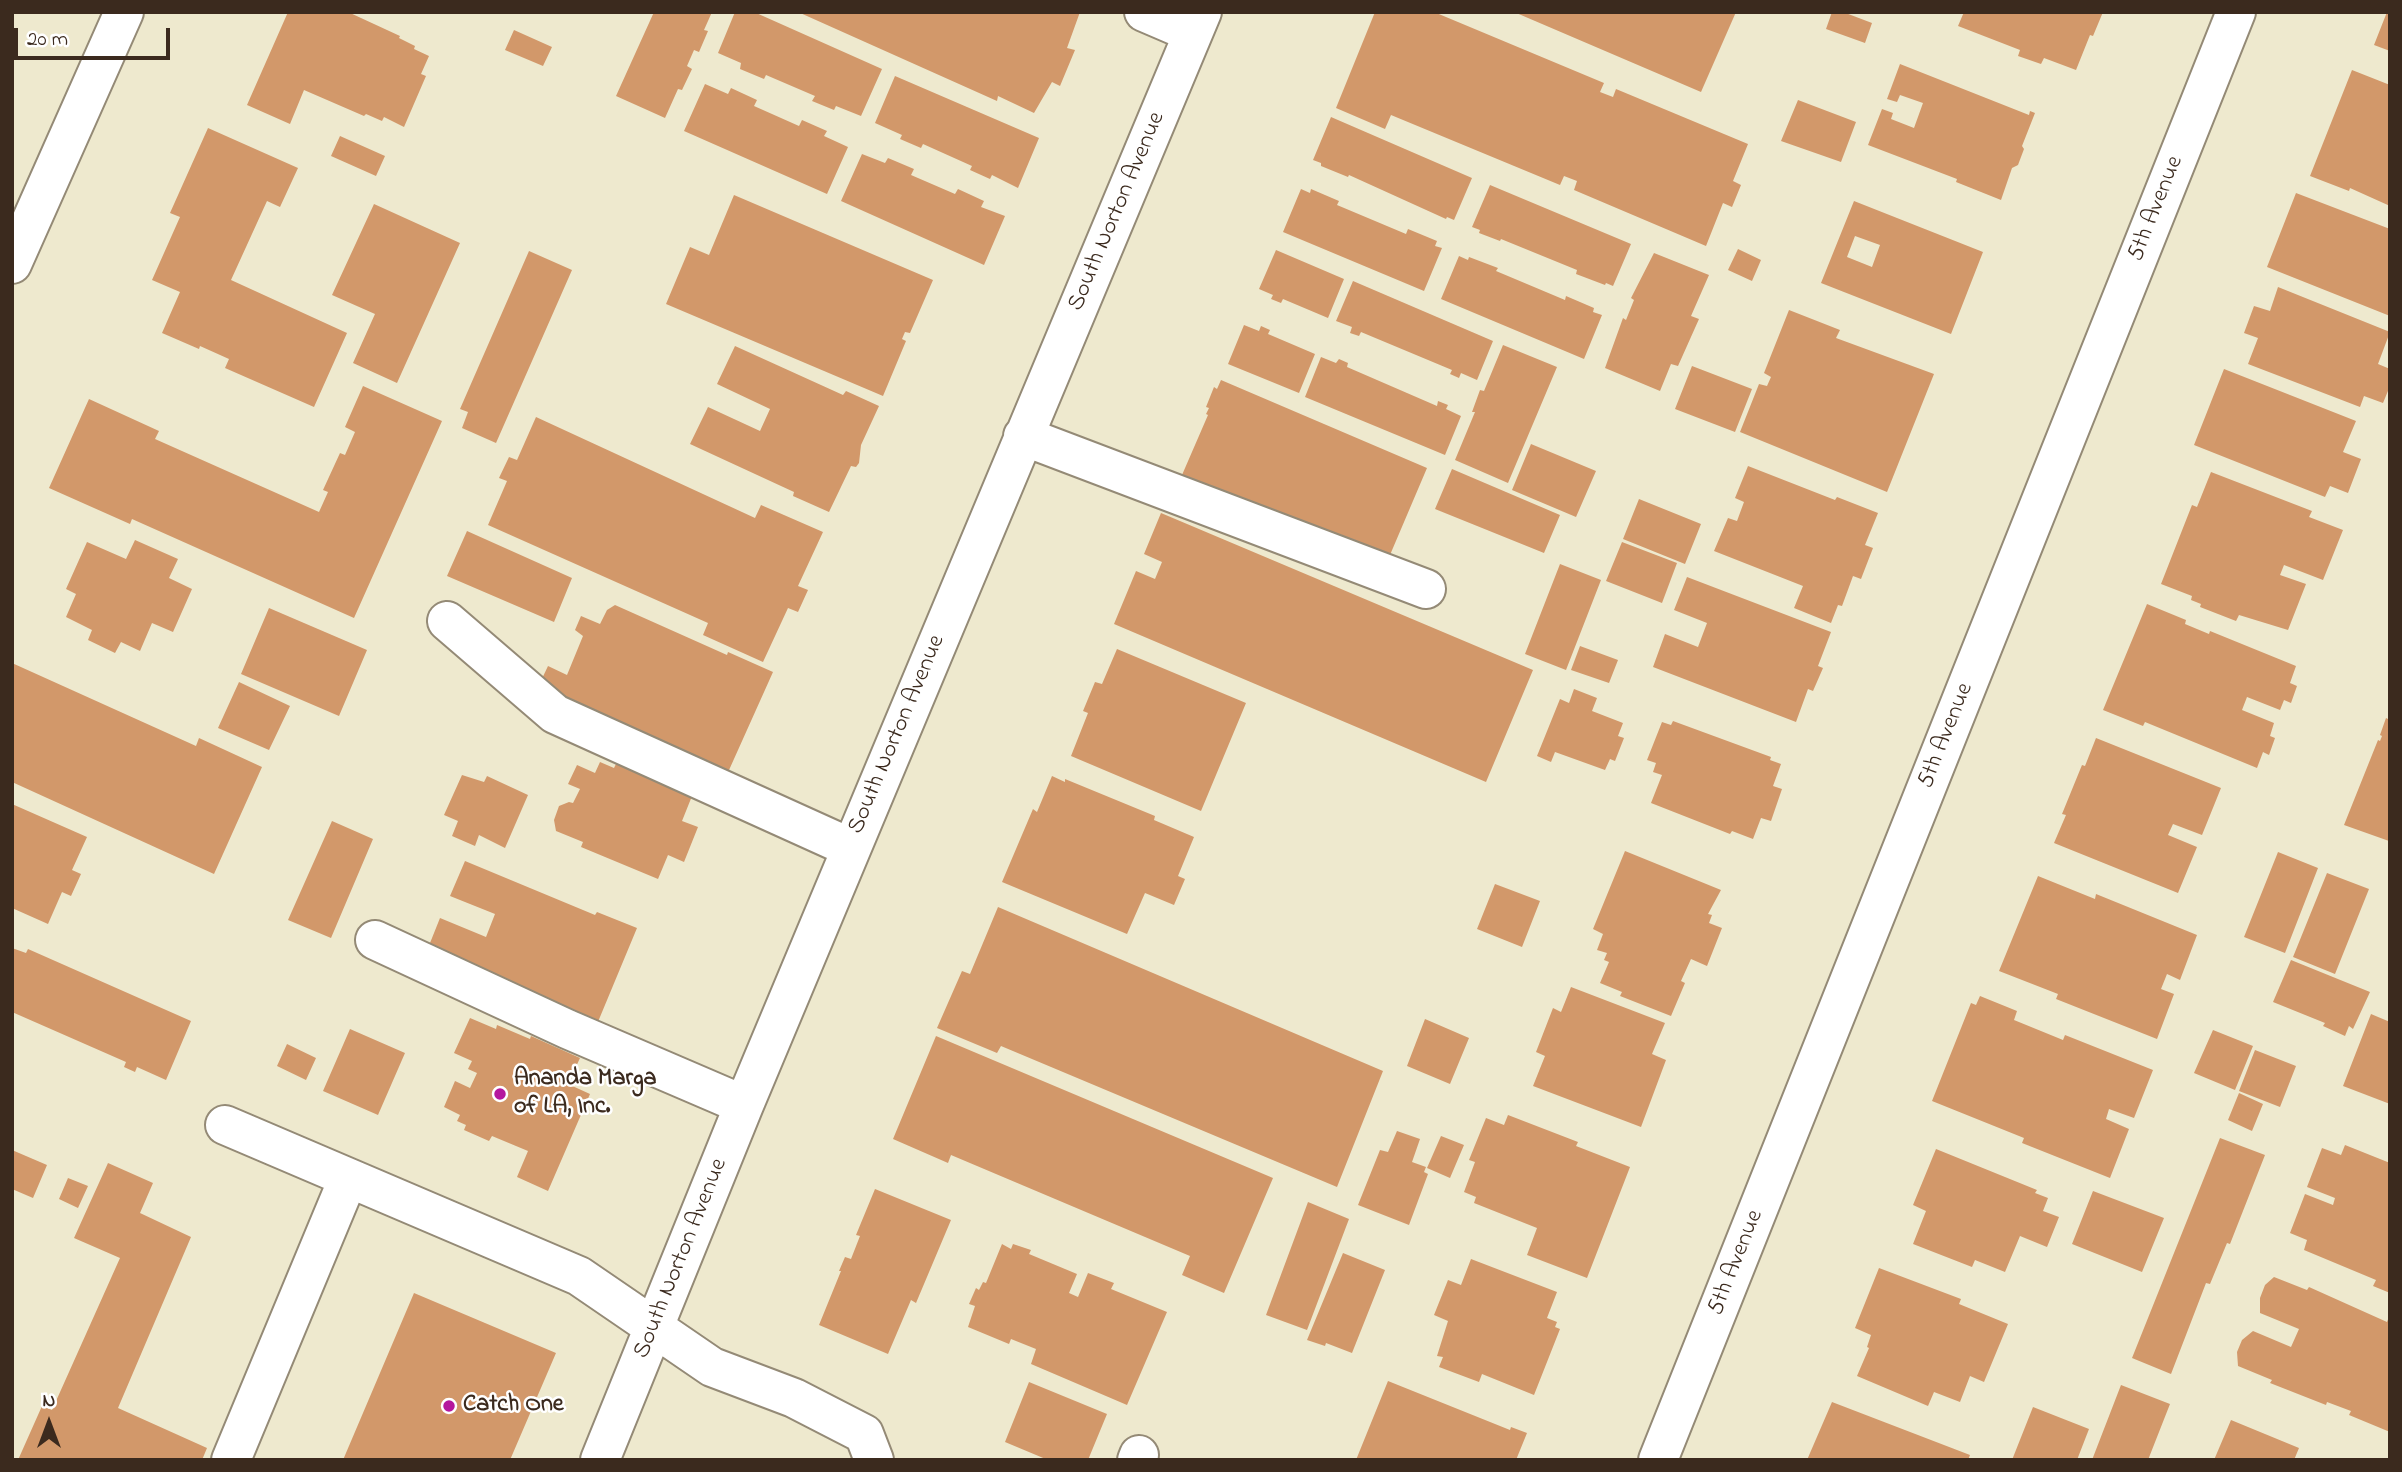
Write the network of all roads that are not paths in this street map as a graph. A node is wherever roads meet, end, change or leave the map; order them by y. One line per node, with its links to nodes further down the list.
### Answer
1 (124, 12): 5 (street)
2 (1144, 12): 4 (street)
3 (2236, 12): 18 (street, 5th Avenue)
4 (1198, 23): 6 (street, South Norton Avenue)
5 (12, 264)
6 (1023, 436): 7 (street); 9 (street, South Norton Avenue)
7 (1426, 589)
8 (447, 621): 9 (street)
9 (851, 848): 11 (street, South Norton Avenue)
10 (375, 940): 11 (street)
11 (744, 1105): 14 (street, South Norton Avenue)
12 (225, 1125): 13 (street)
13 (348, 1179): 14 (street); 15 (street)
14 (653, 1329): 16 (street, South Norton Avenue); 17 (street)
15 (231, 1460)
16 (600, 1460)
17 (874, 1460)
18 (1658, 1460)

